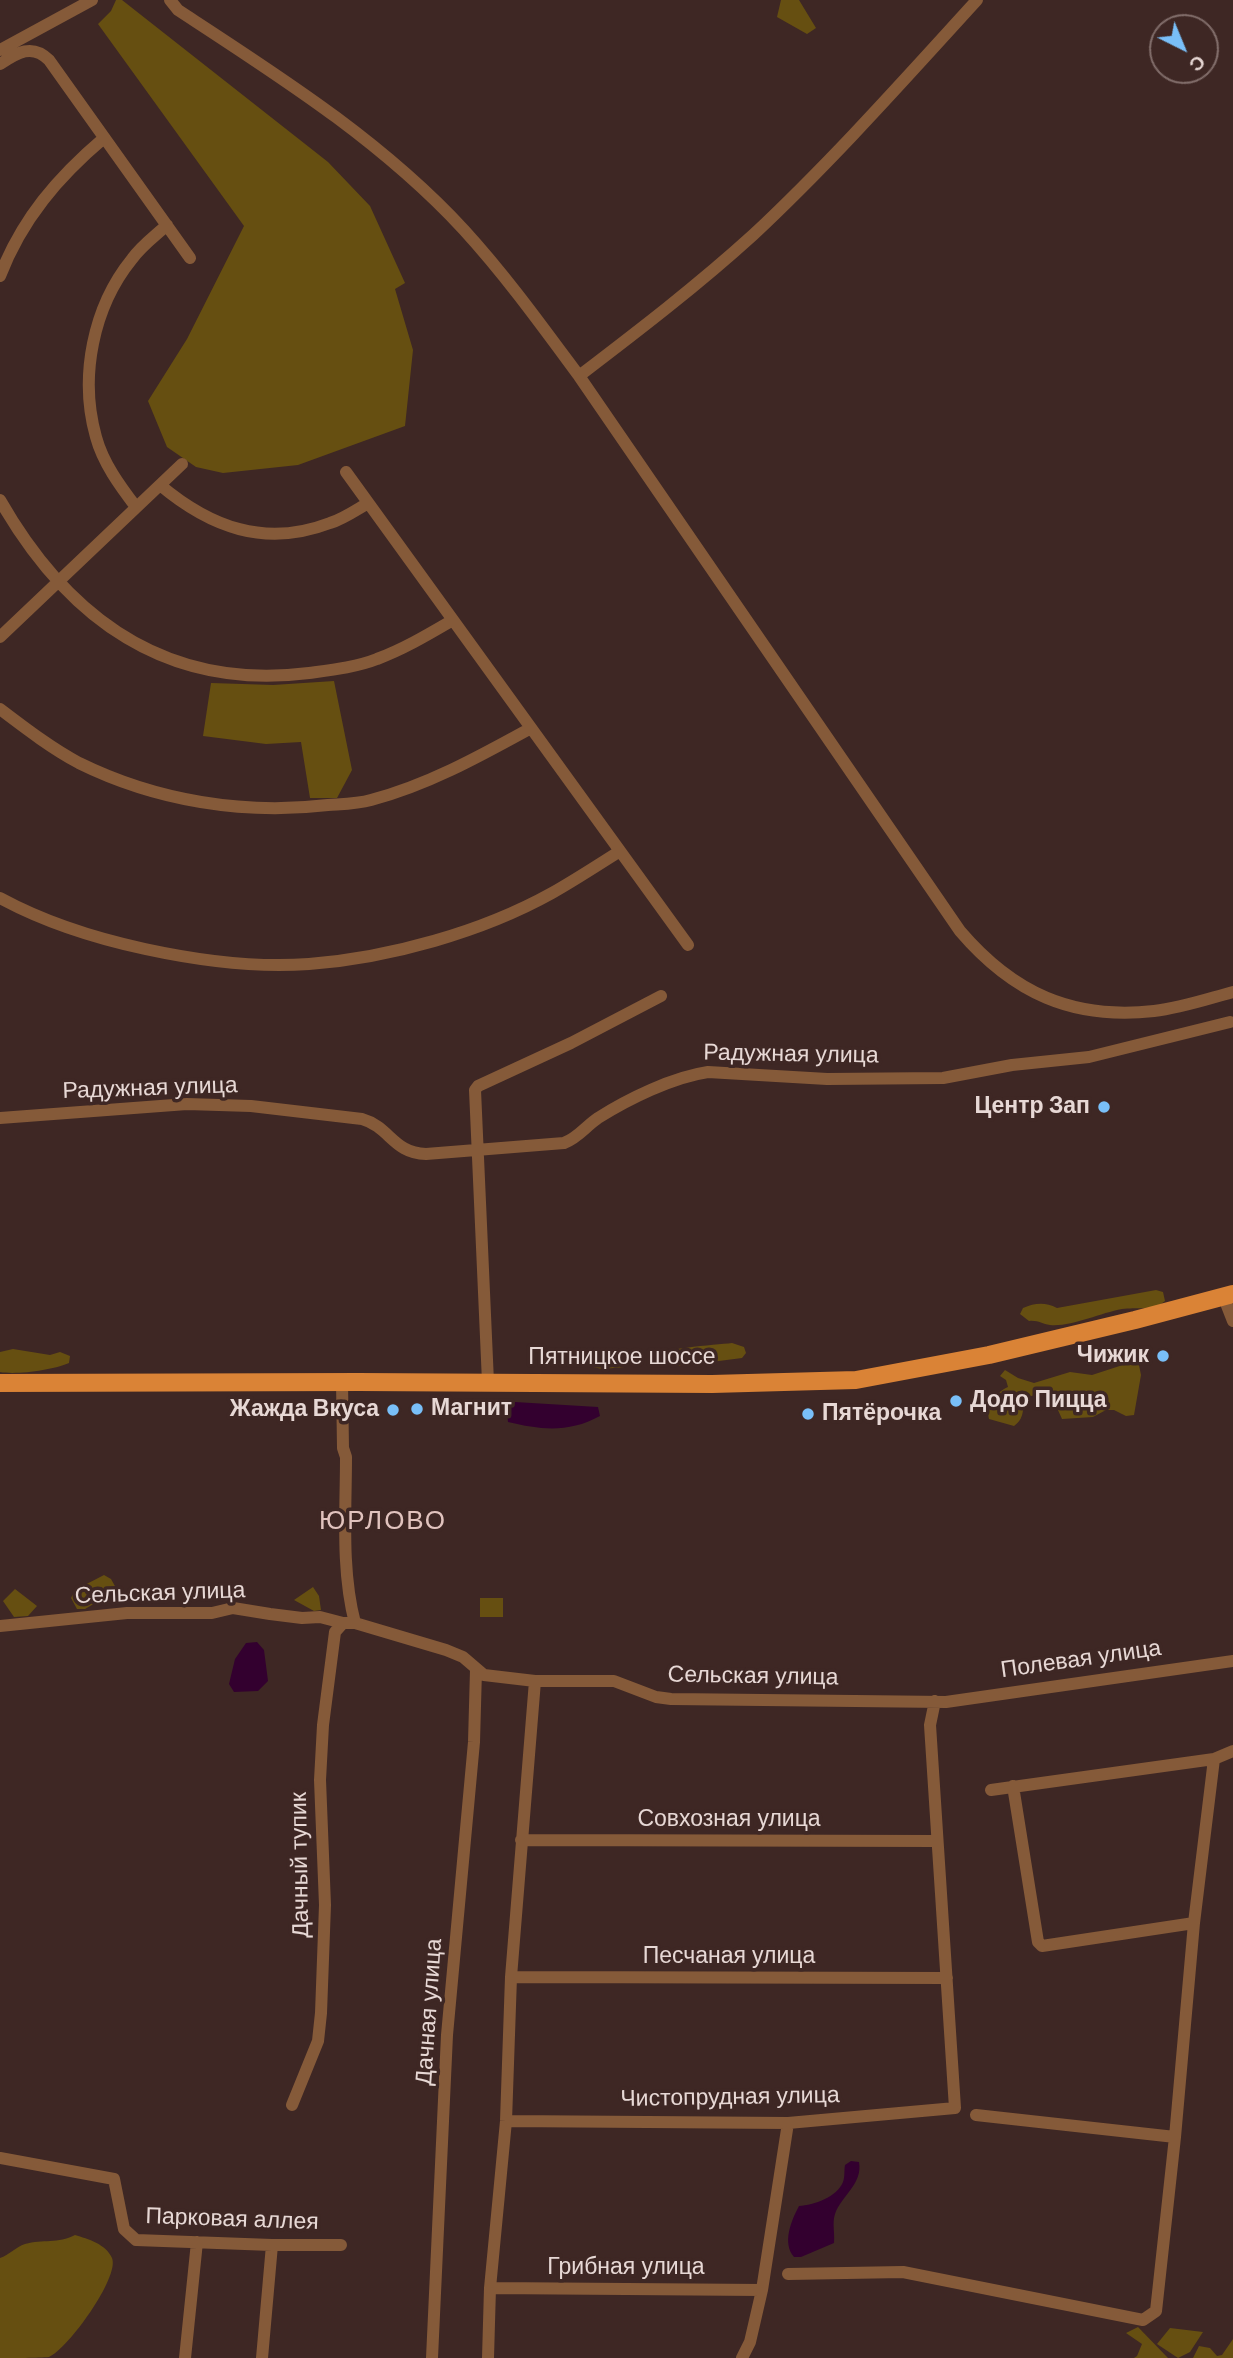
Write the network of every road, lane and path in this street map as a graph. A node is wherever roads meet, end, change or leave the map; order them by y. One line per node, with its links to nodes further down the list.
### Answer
1 (92, 0): 4 (street)
2 (170, 0): 10 (street)
3 (977, 0): 10 (street)
4 (0, 50)
5 (0, 64): 6 (street)
6 (104, 138): 7 (street); 9 (street)
7 (167, 225): 8 (street); 16 (street)
8 (190, 258)
9 (0, 276)
10 (579, 376): 25 (street)
11 (181, 464): 13 (street)
12 (346, 472): 15 (street)
13 (160, 485): 15 (street); 16 (street)
14 (0, 500): 17 (street)
15 (368, 503): 18 (street)
16 (136, 507): 17 (street)
17 (57, 582): 18 (street); 19 (street)
18 (453, 620): 21 (street)
19 (0, 637)
20 (0, 709): 21 (street)
21 (531, 727): 22 (street)
22 (620, 851): 23 (street); 24 (street)
23 (0, 898)
24 (688, 945)
25 (1233, 992)
26 (661, 996): 29 (street)
27 (1230, 1021): 29 (street, Радужная улица)
28 (0, 1118): 29 (street, Радужная улица)
29 (476, 1149): 33 (street)
30 (1228, 1296): 31 (street); 33 (main road, Пятницкое шоссе)
31 (1233, 1321)
32 (342, 1382): 33 (main road, Пятницкое шоссе); 34 (main road, Пятницкое шоссе); 35 (street)
33 (488, 1382)
34 (0, 1384)
35 (349, 1623): 36 (street, Сельская улица); 38 (street, Сельская улица); 50 (street, Дачный тупик)
36 (0, 1626)
37 (1233, 1661): 40 (street, Полевая улица)
38 (476, 1670): 39 (street, Сельская улица); 64 (street, Дачная улица)
39 (535, 1681): 40 (street, Сельская улица); 45 (street)
40 (935, 1701): 46 (street)
41 (1233, 1751): 42 (street)
42 (1214, 1759): 43 (street); 47 (street)
43 (1013, 1786): 44 (street); 47 (street)
44 (991, 1790)
45 (521, 1840): 46 (street, Совхозная улица); 48 (street)
46 (937, 1841): 49 (street)
47 (1194, 1923): 54 (street)
48 (512, 1977): 49 (street, Песчаная улица); 52 (street)
49 (947, 1978): 53 (street, Чистопрудная улица)
50 (292, 2105)
51 (976, 2115): 54 (street)
52 (506, 2121): 53 (street, Чистопрудная улица); 60 (street)
53 (788, 2123): 61 (street)
54 (1175, 2137): 59 (street)
55 (0, 2158): 56 (street, Парковая аллея)
56 (197, 2242): 57 (street, Парковая аллея); 62 (street)
57 (272, 2245): 58 (street, Парковая аллея); 63 (street)
58 (341, 2245)
59 (788, 2274)
60 (490, 2288): 61 (street, Грибная улица); 65 (street)
61 (762, 2290): 66 (street)
62 (185, 2358)
63 (262, 2358)
64 (432, 2358)
65 (488, 2358)
66 (741, 2358)

